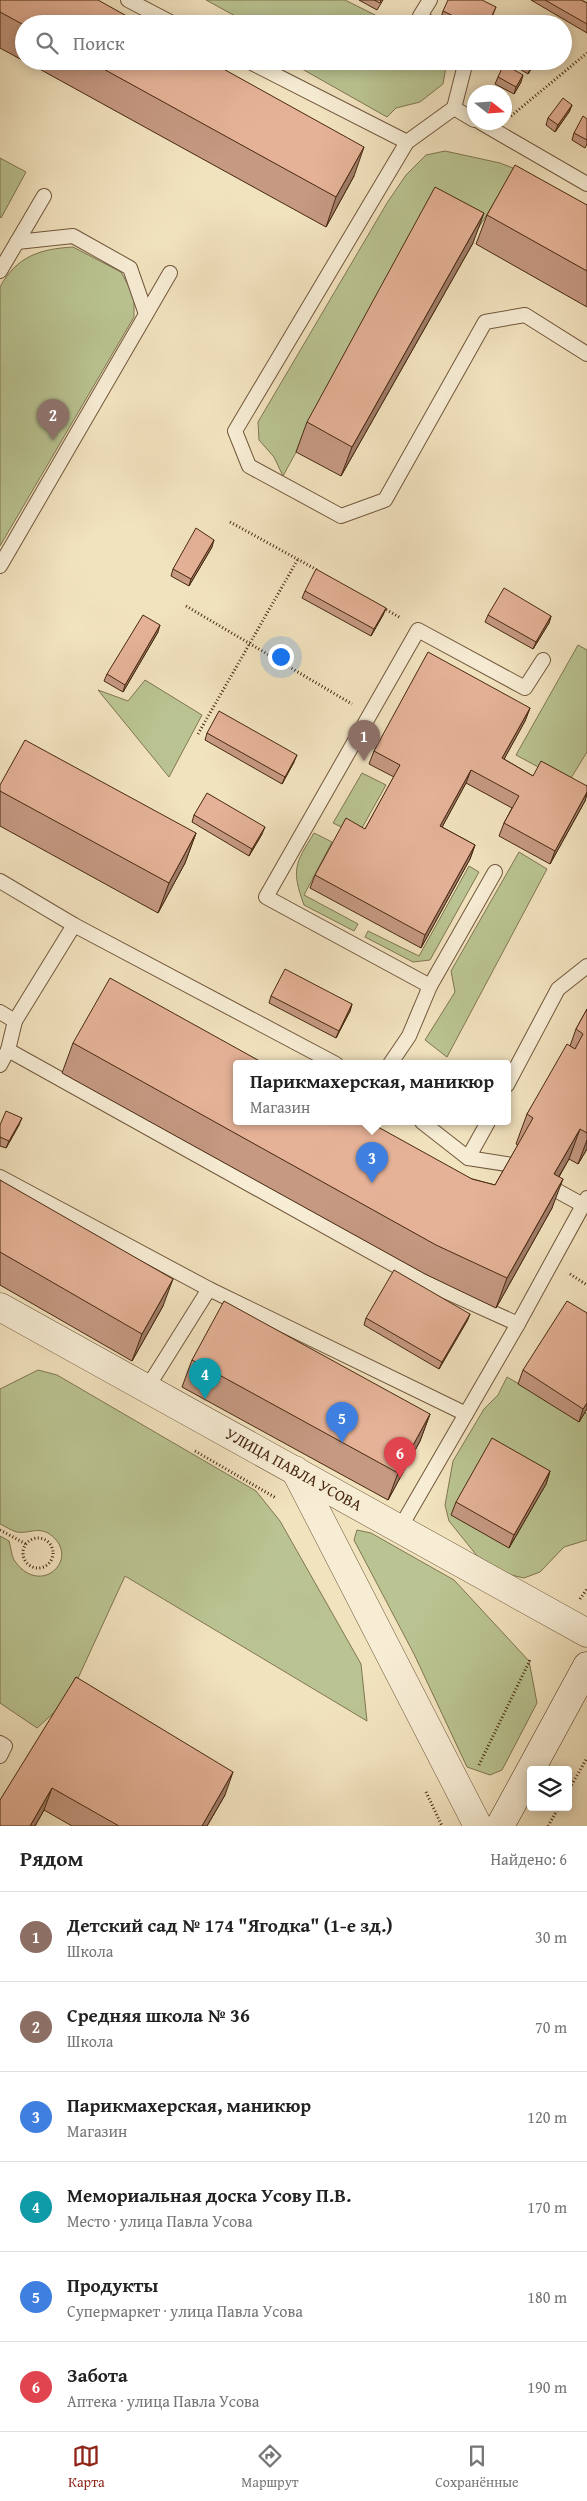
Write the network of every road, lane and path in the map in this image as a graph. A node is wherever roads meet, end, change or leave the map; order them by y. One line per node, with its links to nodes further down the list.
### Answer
1 (128, 0): 3 (lane)
2 (430, 0): 4 (lane)
3 (157, 15)
4 (421, 15)
5 (587, 53): 6 (path)
6 (572, 65)
7 (266, 70): 14 (lane)
8 (464, 70): 10 (lane)
9 (567, 70): 11 (path)
10 (454, 108): 12 (lane); 14 (lane)
11 (512, 115)
12 (467, 116)
13 (494, 130): 15 (lane)
14 (407, 142): 21 (lane)
15 (587, 184)
16 (44, 196): 17 (lane)
17 (17, 242): 18 (lane); 20 (lane)
18 (0, 271)
19 (170, 272): 20 (lane)
20 (146, 314): 24 (lane)
21 (587, 354)
22 (230, 522): 23 (path)
23 (298, 559): 25 (path); 29 (path)
24 (0, 566)
25 (324, 574)
26 (374, 603): 28 (path)
27 (186, 606): 29 (path)
28 (418, 630): 30 (lane); 31 (lane)
29 (248, 643): 31 (path); 32 (path)
30 (543, 660)
31 (370, 715): 37 (lane)
32 (198, 734)
33 (495, 872): 37 (lane)
34 (0, 881): 35 (lane)
35 (74, 925): 39 (lane); 41 (lane)
36 (587, 966): 44 (lane)
37 (430, 986): 42 (lane)
38 (0, 1012): 39 (lane)
39 (15, 1021): 40 (lane)
40 (8, 1050): 43 (lane); 54 (lane)
41 (328, 1060)
42 (393, 1060)
43 (0, 1065)
44 (511, 1077)
45 (426, 1125): 47 (lane)
46 (486, 1125): 47 (lane)
47 (468, 1158): 48 (lane)
48 (513, 1165)
49 (0, 1177): 52 (lane)
50 (552, 1188): 51 (lane)
51 (585, 1202): 54 (lane)
52 (209, 1289): 55 (lane); 56 (lane)
53 (1, 1311): 55 (street, УЛИЦА ПАВЛА УСОВА)
54 (518, 1324): 56 (lane)
55 (147, 1388): 58 (street, УЛИЦА ПАВЛА УСОВА)
56 (466, 1414): 60 (lane)
57 (190, 1448): 59 (path)
58 (295, 1470): 60 (street, УЛИЦА ПАВЛА УСОВА); 74 (street)
59 (281, 1505)
60 (400, 1528): 63 (street, УЛИЦА ПАВЛА УСОВА)
61 (0, 1530): 62 (path)
62 (26, 1544): 62 (path)
63 (587, 1633)
64 (531, 1658): 69 (path)
65 (587, 1666): 75 (street)
66 (0, 1743): 67 (lane)
67 (0, 1756)
68 (587, 1758): 70 (path)
69 (478, 1768)
70 (572, 1784)
71 (425, 1790): 73 (path)
72 (557, 1811): 76 (path)
73 (442, 1826)
74 (478, 1826)
75 (500, 1826)
76 (548, 1826)

